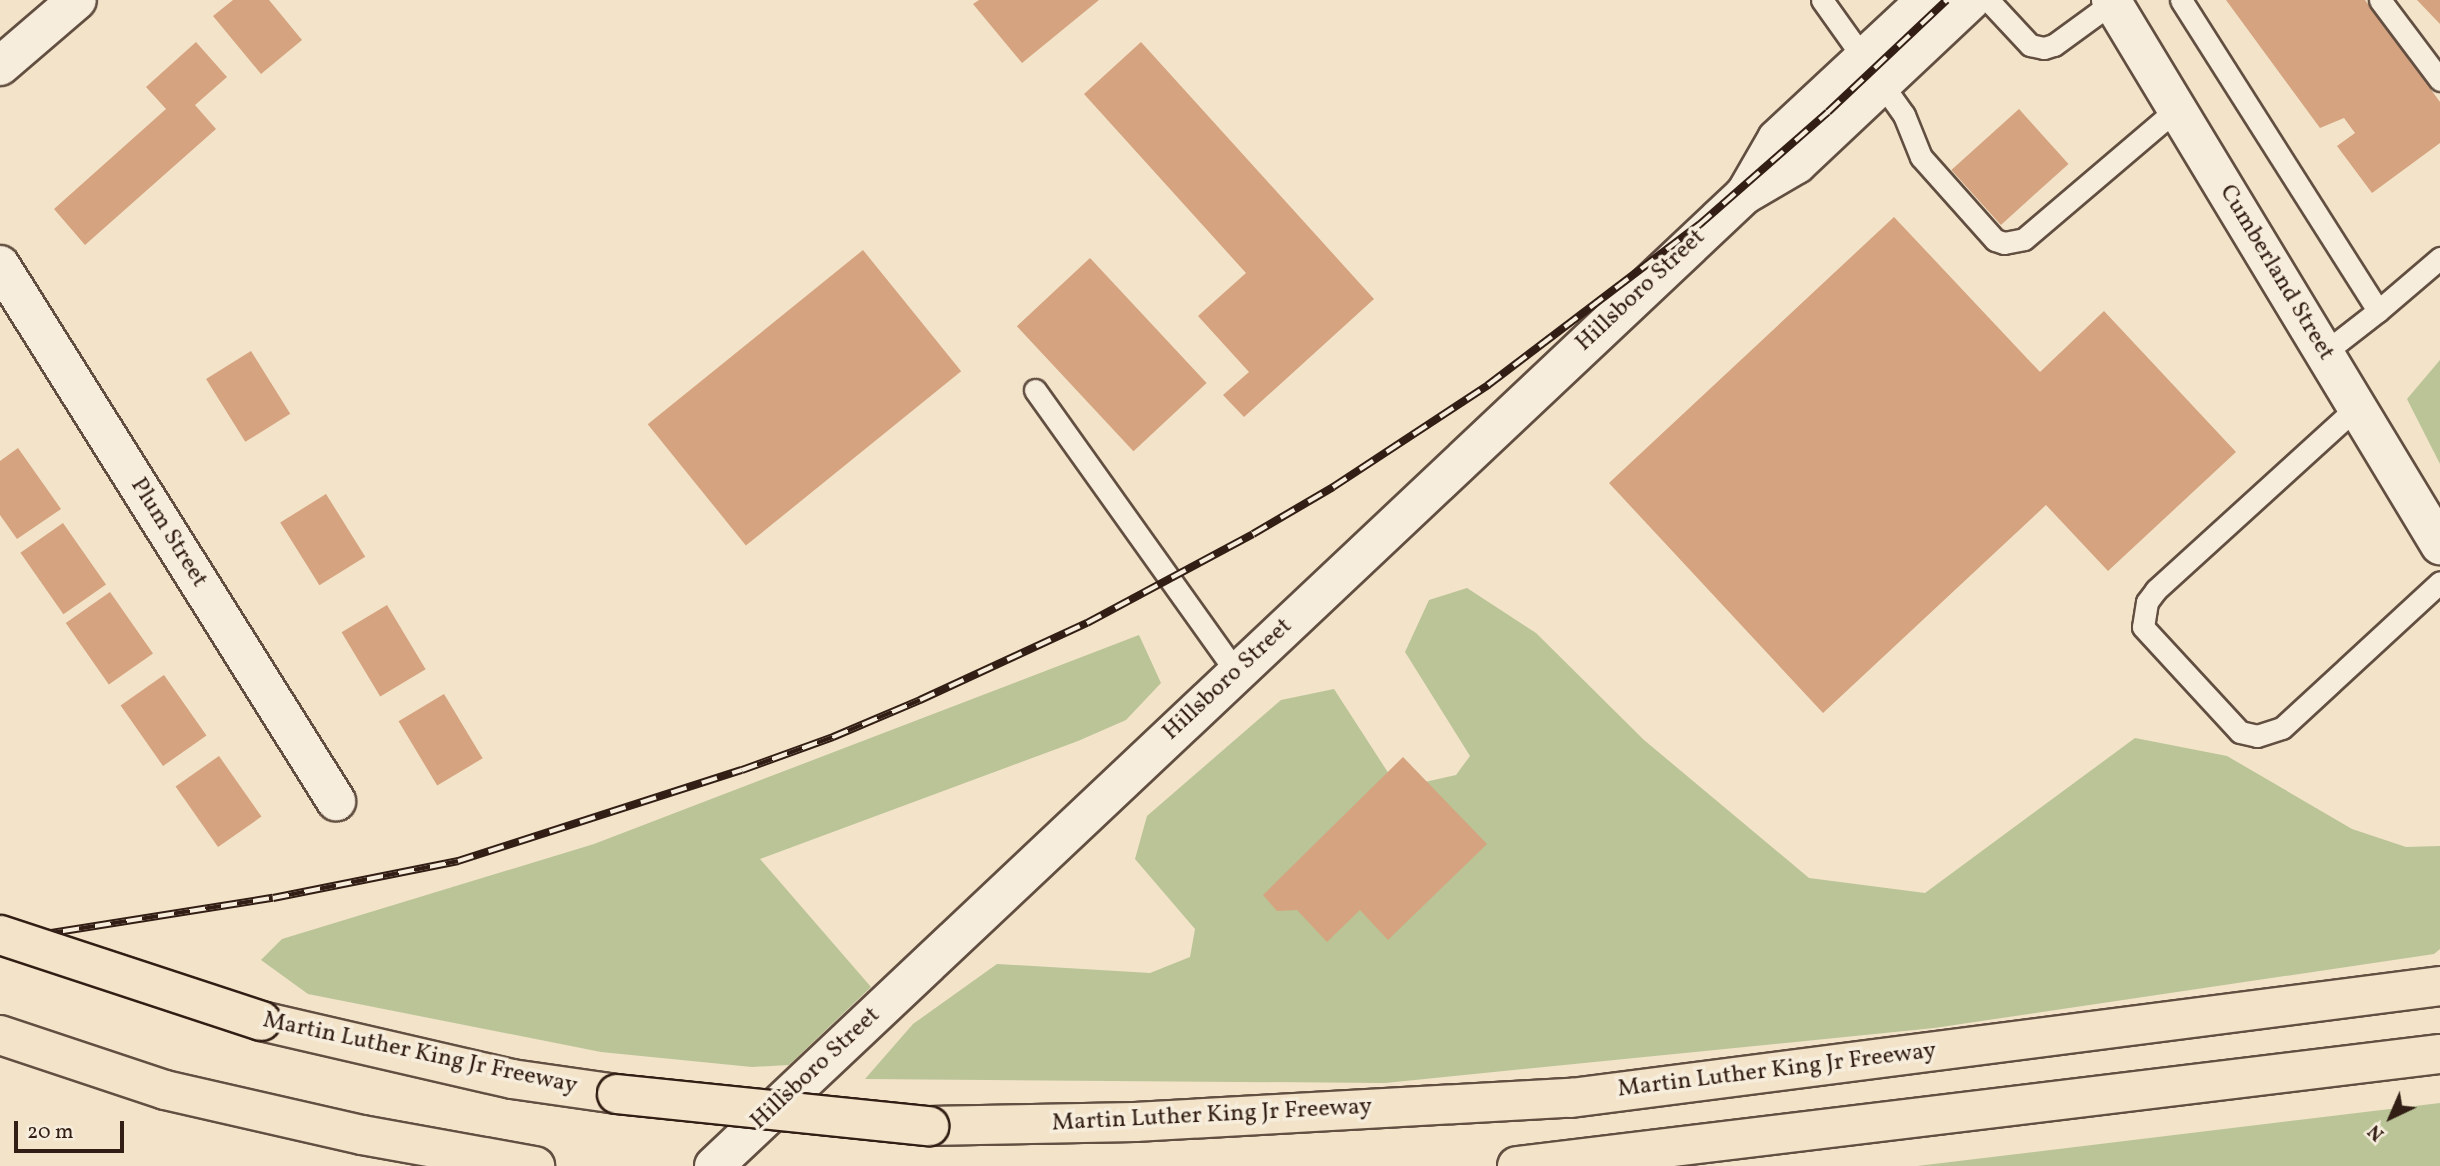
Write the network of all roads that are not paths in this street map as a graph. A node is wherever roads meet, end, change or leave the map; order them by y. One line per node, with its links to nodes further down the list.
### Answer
1 (77, 0): 9 (street)
2 (1822, 0): 10 (lane)
3 (1926, 0): 10 (street, Hillsboro Street)
4 (1972, 0): 10 (street, Hillsboro Street)
5 (1988, 0): 8 (lane)
6 (2181, 0): 15 (lane)
7 (2380, 0): 11 (lane)
8 (2112, 1): 12 (street, Cumberland Street)
9 (0, 65)
10 (1872, 72): 12 (lane); 21 (street, Hillsboro Street)
11 (2440, 80)
12 (2177, 109): 16 (street, Cumberland Street)
13 (2440, 258): 15 (lane)
14 (0, 265): 22 (street, Plum Street)
15 (2378, 311): 16 (lane)
16 (2324, 353): 18 (street, Cumberland Street)
17 (1035, 390): 21 (lane)
18 (2357, 407): 19 (street, Cumberland Street); 20 (lane)
19 (2440, 545)
20 (2440, 582)
21 (1236, 673): 28 (street, Hillsboro Street)
22 (336, 800)
23 (0, 934): 24 (highway, Martin Luther King Jr Freeway, bridge)
24 (2440, 986)
25 (0, 1035): 27 (highway)
26 (2440, 1054): 29 (highway)
27 (535, 1166)
28 (714, 1166)
29 (1517, 1166)

